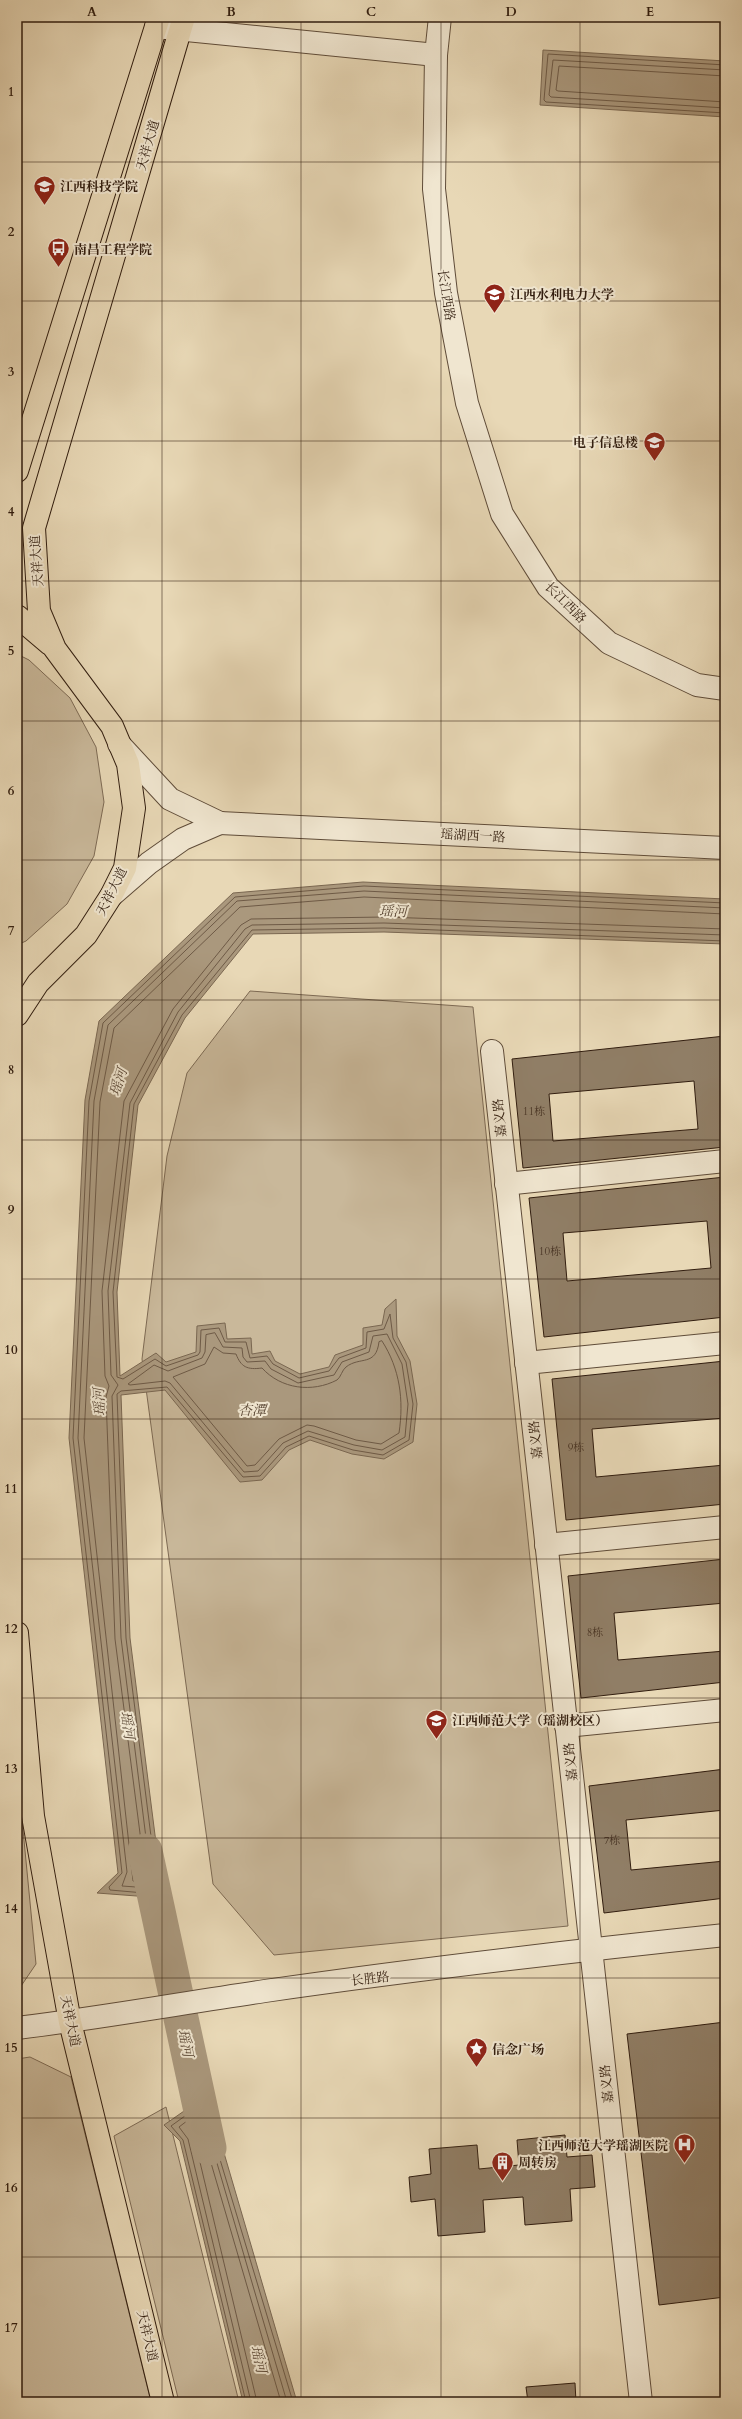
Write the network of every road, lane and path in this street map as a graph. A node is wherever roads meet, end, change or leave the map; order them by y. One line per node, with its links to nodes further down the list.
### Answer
1 (440, 17): 4 (street, 长江西路)
2 (158, 22): 3 (street); 5 (main road, 天祥大道)
3 (182, 23): 4 (street); 7 (main road, 天祥大道)
4 (436, 55): 8 (street, 长江西路)
5 (17, 472)
6 (17, 616): 7 (main road)
7 (55, 649): 9 (main road, 天祥大道)
8 (725, 689)
9 (119, 743): 10 (street); 12 (main road, 天祥大道)
10 (220, 823): 11 (street, 瑶湖西一路); 12 (street)
11 (725, 848)
12 (111, 896): 13 (main road, 天祥大道)
13 (38, 983): 14 (main road); 15 (main road, 天祥大道)
14 (17, 988)
15 (17, 1015)
16 (492, 1051): 18 (street, 嘉义路)
17 (725, 1161): 18 (street)
18 (506, 1184): 20 (street, 嘉义路)
19 (725, 1343): 20 (street)
20 (526, 1363): 22 (street, 嘉义路)
21 (725, 1527): 22 (street)
22 (546, 1545): 25 (street, 嘉义路)
23 (17, 1633): 28 (main road, 天祥大道)
24 (725, 1710): 25 (street)
25 (566, 1726): 27 (street, 嘉义路)
26 (725, 1935): 27 (street, 长胜路)
27 (591, 1949): 28 (street, 长胜路); 31 (street, 嘉义路)
28 (70, 2022): 29 (street, 长胜路); 30 (main road, 天祥大道)
29 (17, 2028)
30 (163, 2402)
31 (641, 2402)

